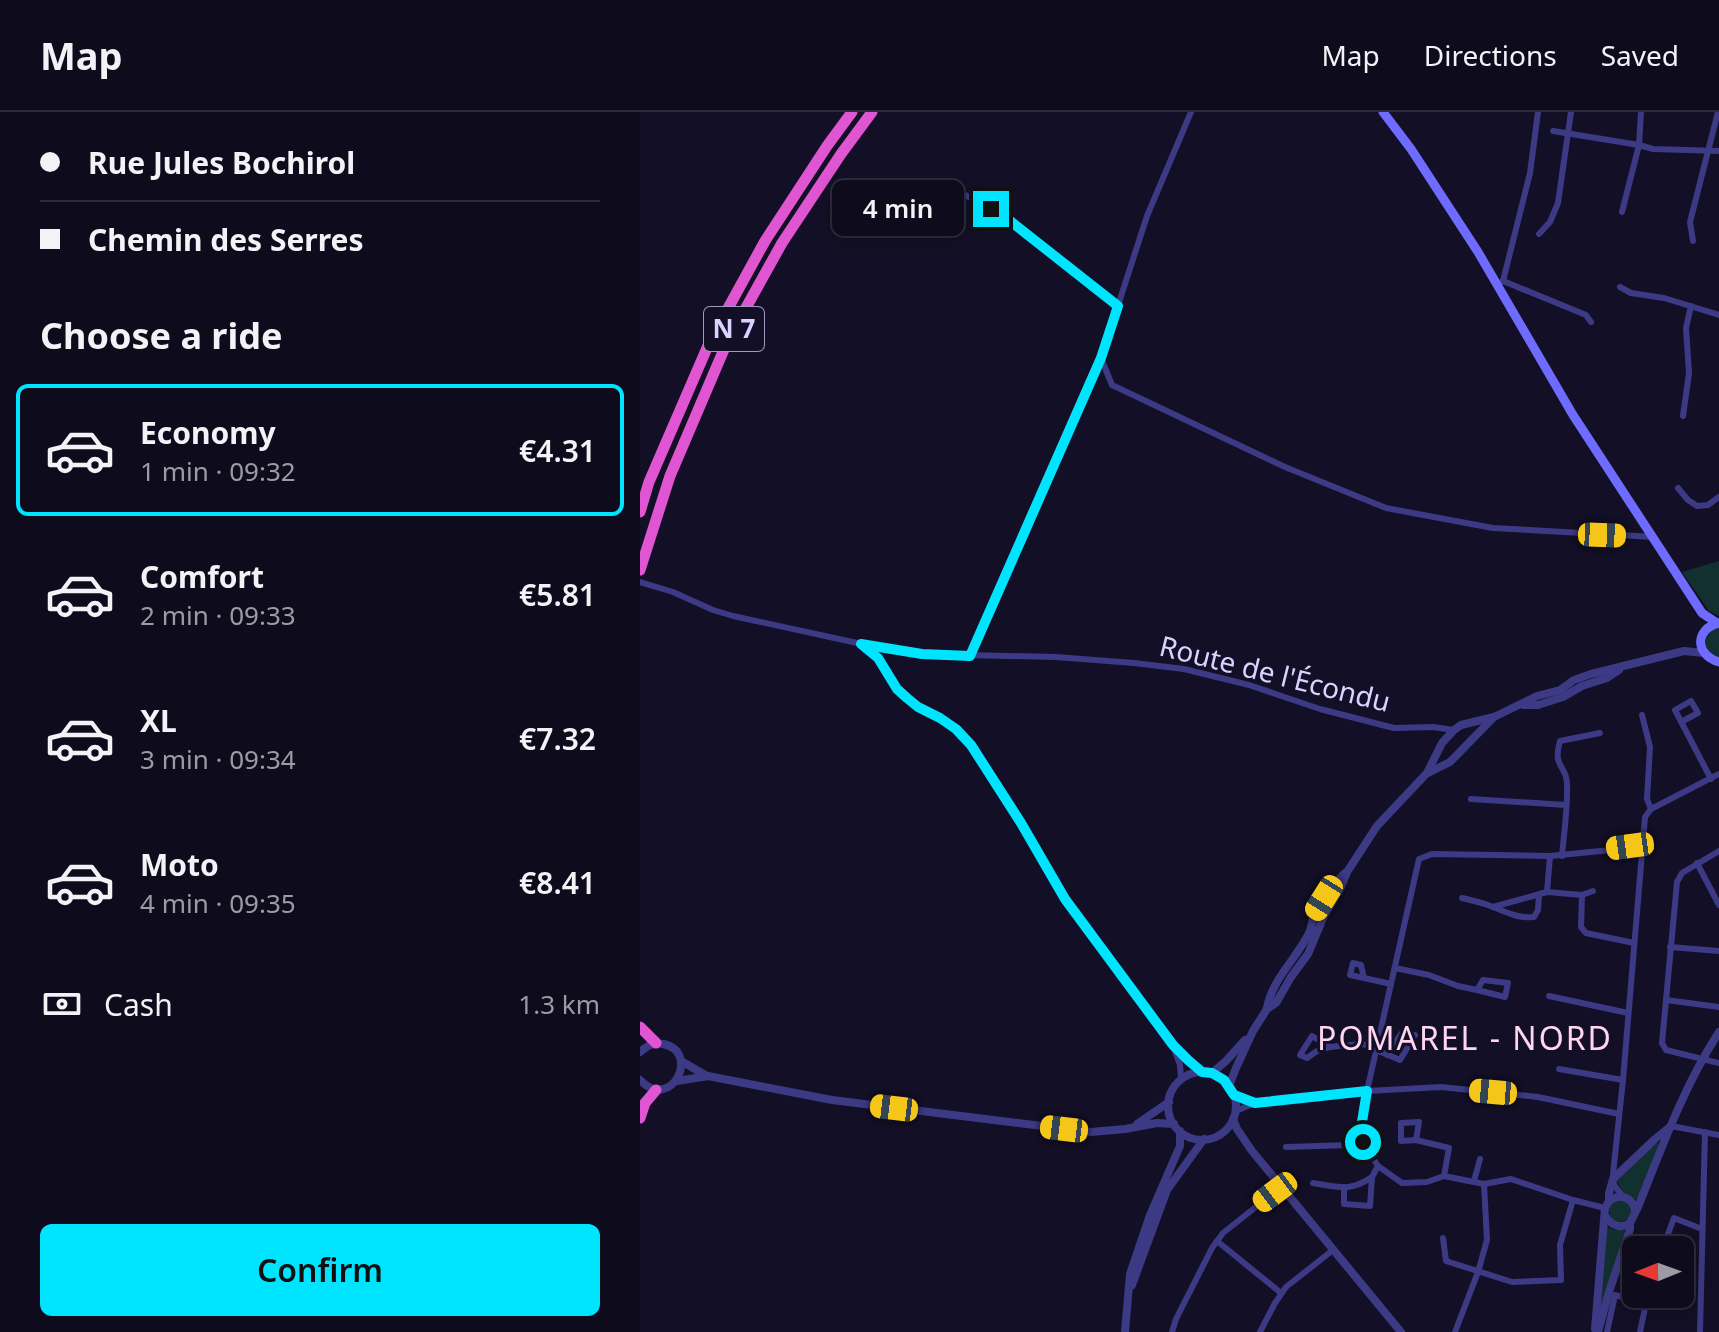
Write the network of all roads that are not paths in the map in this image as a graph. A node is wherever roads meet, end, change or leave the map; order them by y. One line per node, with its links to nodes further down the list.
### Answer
1 (852, 112): 28 (highway, N 7)
2 (872, 112): 30 (highway, N 7)
3 (1191, 112): 20 (street)
4 (1383, 112): 18 (main road)
5 (1538, 112): 18 (street)
6 (1571, 112): 10 (street)
7 (1641, 112): 11 (street)
8 (1718, 112): 12 (street)
9 (1553, 131): 10 (street)
10 (1568, 134): 11 (street); 16 (street)
11 (1639, 145): 12 (street); 15 (street)
12 (1709, 151): 13 (street); 17 (street)
13 (1719, 151)
14 (961, 193): 20 (street)
15 (1622, 212)
16 (1539, 234)
17 (1693, 241)
18 (1500, 283): 23 (street); 29 (main road)
19 (1620, 287): 21 (street)
20 (1118, 306): 24 (street)
21 (1691, 306): 22 (street); 25 (street)
22 (1719, 315)
23 (1591, 322)
24 (1101, 358): 29 (street); 38 (street)
25 (1683, 416)
26 (1678, 488): 27 (street)
27 (1719, 497)
28 (640, 512)
29 (1654, 537): 32 (main road)
30 (640, 570)
31 (640, 582): 35 (street, Route de l'Écondu)
32 (1702, 613): 33 (main road); 34 (main road)
33 (1718, 623): 34 (main road)
34 (1702, 636): 36 (street); 37 (main road)
35 (861, 644): 38 (street, Route de l'Écondu); 84 (street)
36 (1684, 651): 37 (street); 43 (street)
37 (1704, 653): 39 (main road)
38 (970, 656): 46 (street, Route de l'Écondu)
39 (1719, 662)
40 (1695, 708): 41 (street); 45 (street); 45 (street)
41 (1705, 708)
42 (1642, 715): 56 (street)
43 (1494, 717): 44 (street); 48 (street)
44 (1476, 721): 47 (street); 48 (street)
45 (1681, 722): 53 (street)
46 (1438, 728): 47 (street, Route de l'Écondu); 50 (street)
47 (1454, 730): 50 (street)
48 (1481, 730): 51 (street)
49 (1600, 733): 55 (street)
50 (1442, 743): 51 (street)
51 (1437, 763): 81 (street)
52 (1719, 774): 53 (street)
53 (1711, 779): 56 (street)
54 (1471, 799): 55 (street)
55 (1566, 805): 60 (street)
56 (1651, 809): 57 (street)
57 (1641, 847): 60 (street); 69 (street)
58 (1719, 851): 61 (street)
59 (1550, 856): 60 (street); 63 (street); 72 (street)
60 (1562, 856)
61 (1697, 863): 67 (street); 70 (street)
62 (1593, 891): 65 (street)
63 (1547, 892): 64 (street); 65 (street)
64 (1539, 895): 68 (street); 68 (street)
65 (1582, 895): 69 (street)
66 (1462, 898): 68 (street)
67 (1719, 905)
68 (1493, 907)
69 (1634, 943): 79 (street)
70 (1670, 947): 71 (street); 77 (street)
71 (1719, 951)
72 (1395, 968): 74 (street); 75 (street)
73 (1364, 978): 74 (street)
74 (1391, 984): 86 (street)
75 (1477, 990): 75 (street)
76 (1549, 996): 79 (street)
77 (1666, 1000): 78 (street); 89 (street)
78 (1719, 1007)
79 (1628, 1013): 97 (street)
80 (640, 1027): 83 (highway)
81 (1253, 1031): 93 (street); 99 (street)
82 (1719, 1032): 89 (street)
83 (656, 1043): 87 (street); 90 (street)
84 (1173, 1045): 93 (street); 95 (street)
85 (1330, 1047): 85 (street); 86 (street)
86 (1376, 1048): 88 (street); 101 (street)
87 (640, 1052)
88 (1387, 1055): 88 (street)
89 (1702, 1058): 91 (street); 108 (street)
90 (681, 1061): 94 (street); 98 (street)
91 (1719, 1063)
92 (1559, 1069): 97 (street)
93 (1207, 1073): 95 (street); 99 (street)
94 (708, 1076): 98 (street); 110 (street)
95 (1181, 1079): 103 (street)
96 (640, 1080): 100 (street)
97 (1623, 1080): 105 (street)
98 (677, 1081): 100 (street)
99 (1229, 1086): 102 (street)
100 (656, 1090): 107 (highway)
101 (1367, 1091): 104 (street); 105 (street); 116 (street)
102 (1234, 1095): 104 (street); 106 (street)
103 (1169, 1102): 109 (street); 110 (street)
104 (1255, 1103): 106 (street)
105 (1619, 1114): 123 (street)
106 (1234, 1115): 112 (street); 118 (street)
107 (640, 1118)
108 (1671, 1126): 111 (street); 123 (street); 132 (street)
109 (1177, 1127): 110 (street); 114 (street); 140 (street)
110 (1125, 1129)
111 (1705, 1132): 113 (street); 134 (street)
112 (1219, 1135): 114 (street); 118 (street)
113 (1719, 1135)
114 (1204, 1139): 140 (street)
115 (1416, 1140): 121 (street)
116 (1363, 1142): 117 (street); 120 (street)
117 (1286, 1147)
118 (1252, 1151): 127 (street)
119 (1480, 1159): 124 (street)
120 (1378, 1166): 121 (street); 122 (street)
121 (1444, 1176): 124 (street)
122 (1372, 1177): 128 (street); 128 (street)
123 (1613, 1179): 129 (street); 131 (street)
124 (1474, 1181): 126 (street)
125 (1313, 1183): 128 (street)
126 (1484, 1184): 130 (street); 139 (street)
127 (1281, 1187): 137 (street); 138 (street)
128 (1344, 1187)
129 (1623, 1197): 131 (street); 132 (street)
130 (1573, 1200): 131 (street); 139 (street)
131 (1607, 1208): 133 (street); 149 (street)
132 (1635, 1210): 133 (street)
133 (1630, 1223): 149 (street)
134 (1702, 1229): 135 (street); 152 (street)
135 (1667, 1236)
136 (1443, 1238): 139 (street)
137 (1217, 1241): 141 (street); 145 (street)
138 (1333, 1250): 141 (street); 147 (street)
139 (1478, 1272): 148 (street)
140 (1130, 1289): 144 (street)
141 (1281, 1293): 146 (street)
142 (1622, 1297): 150 (street)
143 (1644, 1308): 151 (street)
144 (1125, 1330)
145 (1172, 1332)
146 (1260, 1332)
147 (1401, 1332)
148 (1456, 1332)
149 (1596, 1332)
150 (1607, 1332)
151 (1640, 1332)
152 (1700, 1332)

